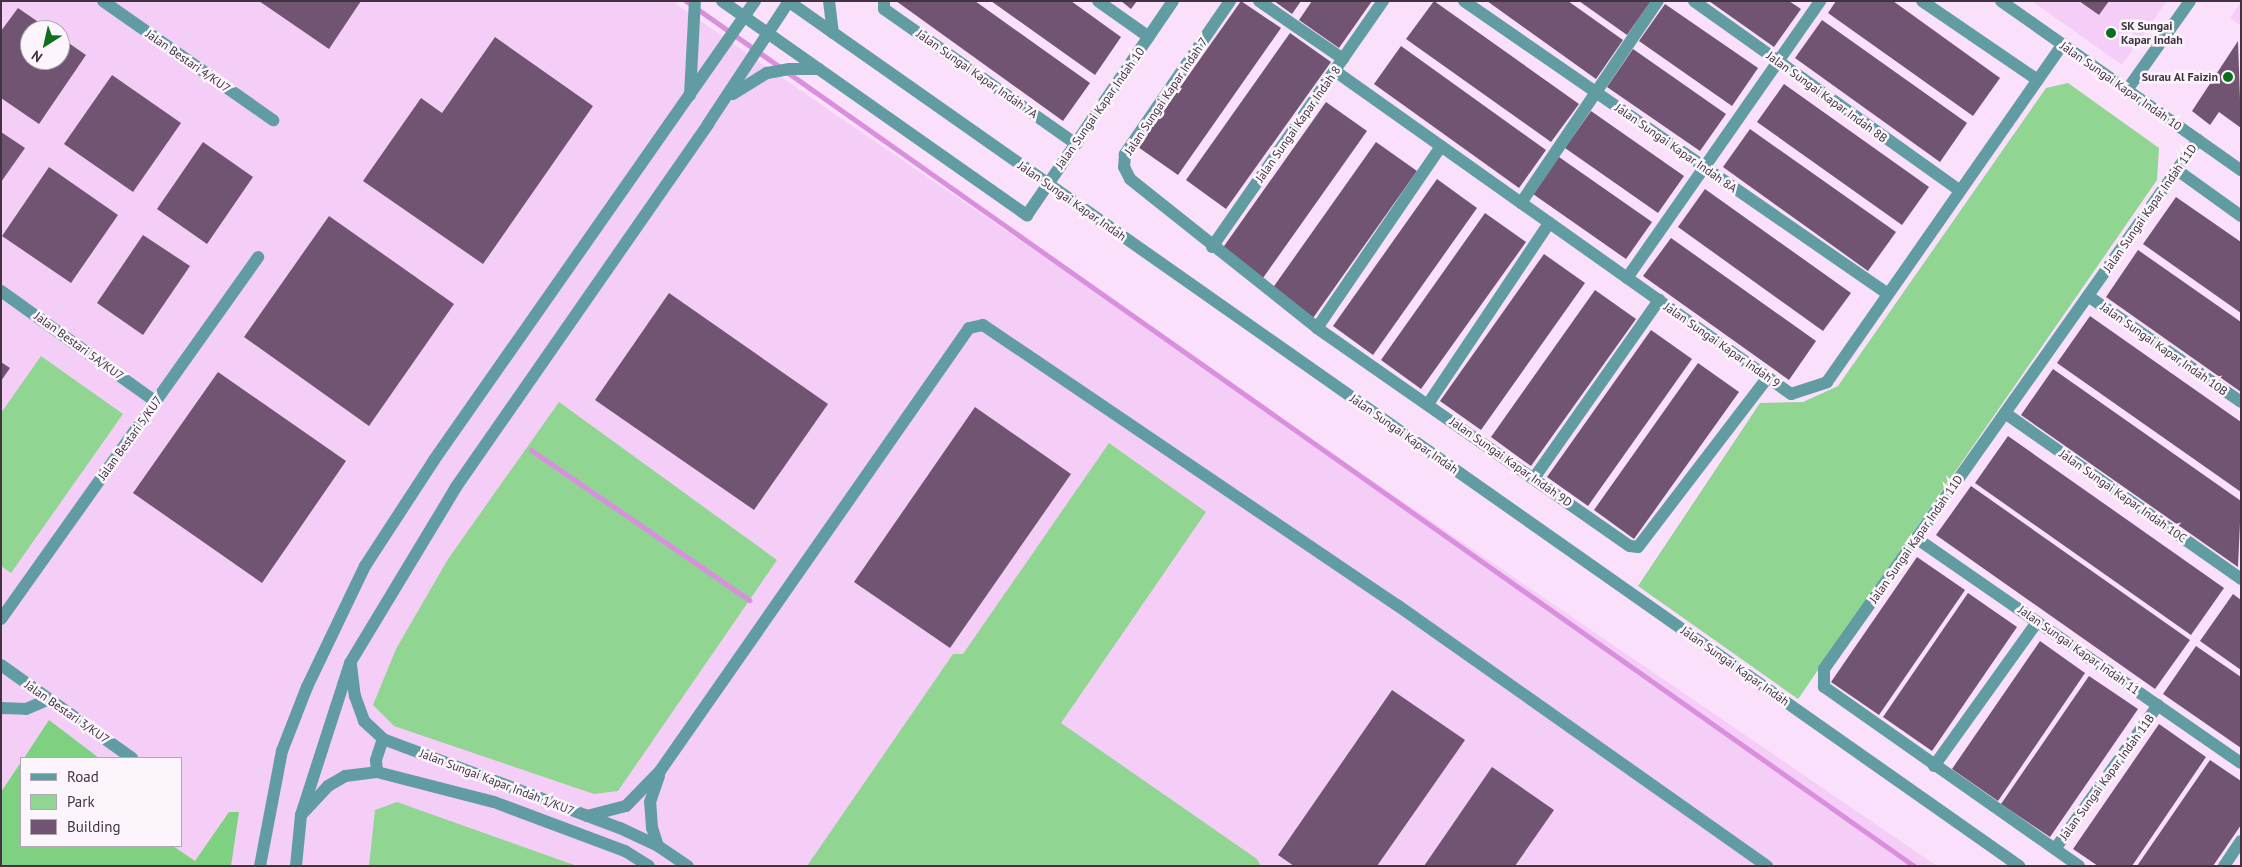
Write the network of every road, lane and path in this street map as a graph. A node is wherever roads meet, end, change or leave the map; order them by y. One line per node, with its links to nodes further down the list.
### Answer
1 (103, 1): 34 (street, Jalan Bestari 4/KU7)
2 (695, 1): 32 (street)
3 (722, 1): 20 (street)
4 (755, 1): 20 (street)
5 (789, 1): 21 (street, Jalan Sungai Kapar Indah); 23 (street)
6 (829, 1): 21 (street)
7 (884, 1): 36 (street, Jalan Sungai Kapar Indah 7A)
8 (1098, 1): 22 (street)
9 (1173, 1): 22 (street, Jalan Sungai Kapar Indah 10)
10 (1230, 1): 46 (street, Jalan Sungai Kapar Indah 7)
11 (1259, 1): 25 (street)
12 (1383, 1): 25 (street, Jalan Sungai Kapar Indah 8)
13 (1464, 1): 31 (street, Jalan Sungai Kapar Indah 8A)
14 (1658, 1): 31 (street)
15 (1694, 1): 26 (street, Jalan Sungai Kapar Indah 8B)
16 (1820, 1): 26 (street)
17 (1922, 1): 29 (street)
18 (2002, 1): 24 (street, Jalan Sungai Kapar Indah 10)
19 (2190, 1): 30 (street)
20 (742, 23): 23 (street); 32 (street)
21 (833, 33): 41 (street, Jalan Sungai Kapar Indah)
22 (1149, 37): 36 (street, Jalan Sungai Kapar Indah 10)
23 (765, 38): 27 (street); 33 (street)
24 (2062, 44): 29 (street, Jalan Sungai Kapar Indah 9); 30 (street, Jalan Sungai Kapar Indah 10)
25 (1343, 59): 28 (street, Jalan Sungai Kapar Indah 8)
26 (1777, 62): 38 (street); 42 (street, Jalan Sungai Kapar Indah 8B)
27 (819, 69): 33 (street); 41 (street, Jalan Sungai Kapar Indah 10)
28 (1335, 71): 37 (street, Jalan Sungai Kapar Indah 9); 46 (street, Jalan Sungai Kapar Indah 8)
29 (2038, 80): 42 (street, Jalan Sungai Kapar Indah 9)
30 (2127, 90): 35 (street, Jalan Sungai Kapar Indah 10)
31 (1598, 93): 38 (street, Jalan Sungai Kapar Indah 8A); 43 (street)
32 (690, 96): 80 (street)
33 (722, 102): 64 (street)
34 (273, 120)
35 (2198, 140): 39 (street, Jalan Sungai Kapar Indah 11D); 40 (street, Jalan Sungai Kapar Indah 10)
36 (1076, 144): 41 (street, Jalan Sungai Kapar Indah 10)
37 (1441, 146): 43 (street, Jalan Sungai Kapar Indah 9); 53 (street)
38 (1702, 166): 48 (street); 50 (street, Jalan Sungai Kapar Indah 8A)
39 (2177, 170): 44 (street); 51 (street, Jalan Sungai Kapar Indah 11D)
40 (2241, 170)
41 (1048, 184): 85 (street, Jalan Sungai Kapar Indah)
42 (1960, 192): 50 (street, Jalan Sungai Kapar Indah 9)
43 (1521, 203): 45 (street, Jalan Sungai Kapar Indah 9)
44 (2241, 216)
45 (1549, 222): 48 (street, Jalan Sungai Kapar Indah 9); 57 (street)
46 (1212, 247): 53 (street, Jalan Sungai Kapar Indah 9D)
47 (258, 257): 55 (street, Jalan Bestari 5/KU7)
48 (1627, 278): 52 (street, Jalan Sungai Kapar Indah 9)
49 (1, 291): 55 (street, Jalan Bestari 5A/KU7)
50 (1888, 294): 54 (street, Jalan Sungai Kapar Indah 9)
51 (2088, 296): 56 (street, Jalan Sungai Kapar Indah 10B); 58 (street, Jalan Sungai Kapar Indah 11D)
52 (1659, 300): 54 (street, Jalan Sungai Kapar Indah 9); 59 (street)
53 (1317, 328): 57 (street, Jalan Sungai Kapar Indah 9D)
54 (1768, 377): 59 (street, Jalan Sungai Kapar Indah 9D)
55 (156, 402): 62 (street, Jalan Bestari 5/KU7)
56 (2241, 402)
57 (1428, 404): 59 (street, Jalan Sungai Kapar Indah 9D)
58 (2005, 413): 60 (street, Jalan Sungai Kapar Indah 11D); 61 (street, Jalan Sungai Kapar Indah 10C)
59 (1534, 478)
60 (1916, 538): 63 (street, Jalan Sungai Kapar Indah 11); 72 (street, Jalan Sungai Kapar Indah 11D)
61 (2241, 580)
62 (1, 618)
63 (2037, 622): 67 (street, Jalan Sungai Kapar Indah 11); 72 (street)
64 (350, 663): 69 (street, Jalan Sungai Kapar Indah 1/KU7); 75 (street)
65 (1, 665): 66 (street, Jalan Bestari 3/KU7)
66 (49, 699): 68 (street); 70 (street, Jalan Bestari 3/KU7)
67 (2158, 705): 71 (street, Jalan Sungai Kapar Indah 11); 79 (street, Jalan Sungai Kapar Indah 11B)
68 (1, 708)
69 (383, 739): 74 (street); 76 (street, Jalan Sungai Kapar Indah 1/KU7)
70 (131, 757)
71 (2241, 763)
72 (1934, 766): 79 (street, Jalan Sungai Kapar Indah 11D)
73 (660, 771): 76 (street); 78 (street); 84 (street)
74 (377, 772): 75 (street, Jalan Sungai Kapar Indah 1/KU7); 82 (street, Jalan Sungai Kapar Indah 1/KU7)
75 (301, 815): 81 (street)
76 (587, 816): 78 (street, Jalan Sungai Kapar Indah 1/KU7)
77 (2241, 841): 87 (street)
78 (658, 846): 83 (street, Jalan Sungai Kapar Indah 1/KU7)
79 (2055, 849): 86 (street, Jalan Sungai Kapar Indah 11D)
80 (260, 866)
81 (296, 866)
82 (649, 866)
83 (688, 866)
84 (1767, 866)
85 (2019, 866)
86 (2079, 866)
87 (2224, 866)

